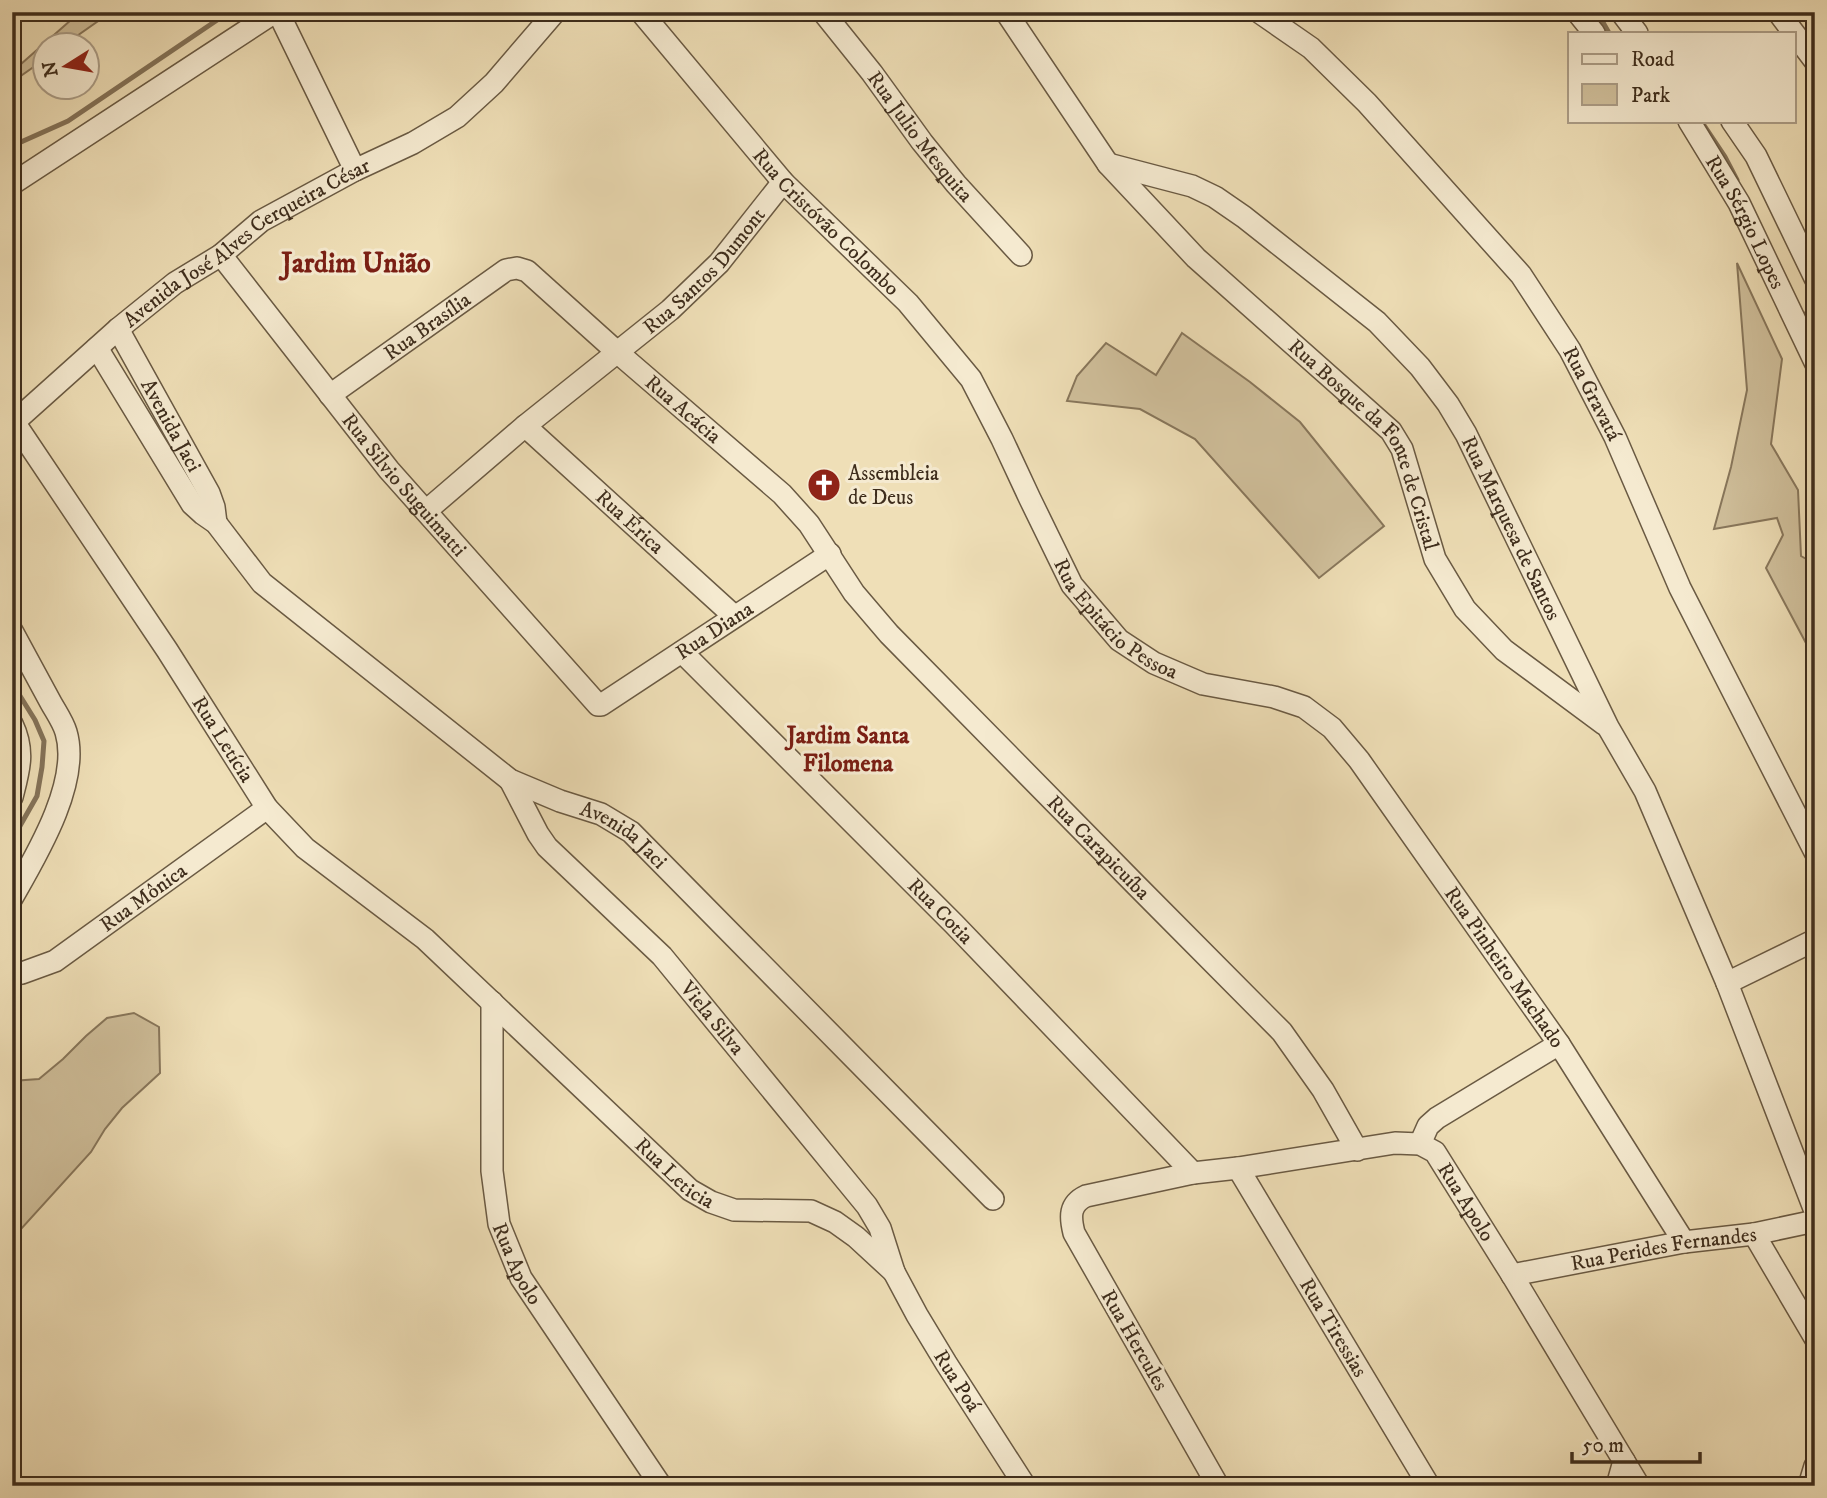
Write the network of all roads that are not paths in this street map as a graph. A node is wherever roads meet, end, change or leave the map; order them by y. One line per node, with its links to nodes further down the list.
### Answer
1 (277, 12): 18 (street); 20 (street)
2 (555, 12): 18 (street, Avenida José Alves Cerqueira César)
3 (640, 12): 19 (street, Rua Cristóvão Colombo)
4 (823, 12): 23 (street, Rua Julio Mesquita)
5 (1006, 12): 17 (street)
6 (1259, 12): 47 (street, Rua Gravatá)
7 (1577, 12): 10 (street)
8 (1621, 12): 11 (street)
9 (1778, 12): 12 (street)
10 (1593, 32)
11 (1636, 32)
12 (1793, 32)
13 (1796, 36): 14 (street)
14 (1815, 61)
15 (1690, 122): 29 (street, Rua Sérgio Lopes)
16 (1733, 122): 21 (street)
17 (1108, 164): 43 (street, Rua Bosque da Fonte de Cristal); 43 (street, Rua Marquesa de Santos)
18 (355, 170): 22 (street, Avenida José Alves Cerqueira César)
19 (783, 182): 28 (street, Rua Santos Dumont); 33 (street, Rua Cristóvão Colombo)
20 (12, 184)
21 (1810, 251): 25 (street)
22 (220, 255): 26 (street, Avenida José Alves Cerqueira César); 30 (street, Rua Silvio Suguimatti)
23 (1021, 255)
24 (527, 271): 28 (street, Rua Acácia); 30 (street, Rua Brasília)
25 (1815, 278)
26 (118, 329): 27 (street, Avenida José Alves Cerqueira César); 35 (street, Avenida Jaci)
27 (97, 348): 31 (street, Avenida José Alves Cerqueira César); 35 (street, Avenida Jaci)
28 (618, 352): 32 (street, Rua Santos Dumont); 36 (street, Rua Acácia)
29 (1815, 362)
30 (330, 395): 34 (street, Rua Silvio Suguimatti)
31 (13, 423): 46 (street, Rua Letícia)
32 (525, 426): 34 (street, Rua Santos Dumont); 37 (street, Rua Érica)
33 (1002, 439): 41 (street, Rua Epitácio Pessoa)
34 (426, 512): 40 (street, Rua Silvio Suguimatti)
35 (216, 523): 44 (street, Avenida Jaci)
36 (830, 554): 37 (street, Rua Diana); 55 (street, Rua Carapicuíba)
37 (734, 616): 39 (street, Rua Diana)
38 (12, 631): 48 (street)
39 (682, 652): 40 (street, Rua Diana); 57 (street, Rua Cotia)
40 (599, 706)
41 (1304, 707): 53 (street, Rua Pinheiro Machado)
42 (12, 724): 45 (street)
43 (1608, 727): 51 (street, Rua Marquesa de Santos)
44 (510, 780): 59 (street, Avenida Jaci); 64 (street, Viela Silva)
45 (12, 797)
46 (267, 808): 50 (street, Rua Mônica); 52 (street, Rua Letícia)
47 (1815, 852)
48 (12, 898)
49 (1815, 940): 51 (street)
50 (12, 974)
51 (1727, 983): 60 (street, Rua Marquesa de Santos)
52 (492, 1002): 64 (street, Rua Leticia); 69 (street, Rua Apolo)
53 (1559, 1044): 54 (street); 63 (street, Rua Pinheiro Machado)
54 (1420, 1144): 55 (street, Rua Apolo); 65 (street, Rua Apolo)
55 (1357, 1150): 56 (street, Rua Apolo)
56 (1238, 1168): 57 (street, Rua Apolo); 72 (street, Rua Tiressias)
57 (1193, 1173): 58 (street, Rua Apolo)
58 (1086, 1196): 71 (street, Rua Hercules)
59 (993, 1199)
60 (1815, 1211)
61 (1815, 1222): 62 (street, Rua Perides Fernandes)
62 (1754, 1234): 63 (street, Rua Perides Fernandes); 66 (street)
63 (1684, 1242): 65 (street, Rua Perides Fernandes)
64 (894, 1272): 70 (street, Rua Poá)
65 (1513, 1275): 67 (street, Rua Apolo)
66 (1815, 1338)
67 (1624, 1461): 73 (street); 74 (street, Rua Apolo)
68 (1815, 1465): 75 (street)
69 (661, 1486)
70 (1025, 1486)
71 (1218, 1486)
72 (1429, 1486)
73 (1617, 1486)
74 (1639, 1486)
75 (1809, 1486)

